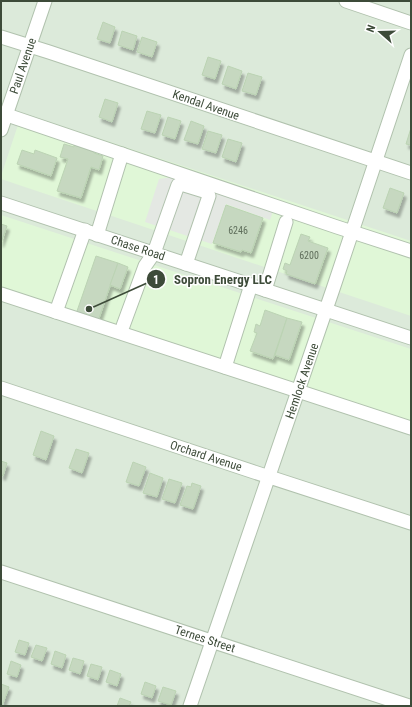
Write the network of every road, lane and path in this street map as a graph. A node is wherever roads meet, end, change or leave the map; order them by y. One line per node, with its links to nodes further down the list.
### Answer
1 (45, 1): 5 (street, Paul Avenue)
2 (346, 1): 3 (street)
3 (411, 23)
4 (1, 37): 5 (street, Kendal Avenue)
5 (30, 46): 7 (street, Paul Avenue); 10 (street, Kendal Avenue)
6 (411, 55): 10 (street, Hemlock Avenue)
7 (4, 114): 8 (street, Paul Avenue); 9 (street)
8 (1, 130)
9 (122, 154): 15 (street); 16 (street)
10 (376, 162): 11 (street, Kendal Avenue); 15 (street, Hemlock Avenue)
11 (411, 174)
12 (1, 203): 14 (street, Chase Road)
13 (286, 222): 21 (street)
14 (85, 230): 16 (street, Chase Road); 24 (street)
15 (352, 232): 17 (street); 23 (street, Hemlock Avenue)
16 (97, 234): 18 (street, Chase Road)
17 (411, 251)
18 (154, 253): 19 (street, Chase Road); 19 (street); 25 (street)
19 (186, 264): 20 (street, Chase Road)
20 (251, 285): 21 (street, Chase Road); 27 (street)
21 (265, 290): 23 (street, Chase Road)
22 (1, 294): 24 (street)
23 (326, 310): 26 (street, Chase Road); 29 (street, Hemlock Avenue)
24 (56, 312): 27 (street)
25 (123, 326)
26 (411, 338)
27 (225, 367): 29 (street)
28 (1, 388): 31 (street, Orchard Avenue)
29 (298, 391): 30 (street); 31 (street, Hemlock Avenue)
30 (411, 428)
31 (269, 477): 32 (street, Orchard Avenue); 34 (street, Hemlock Avenue)
32 (411, 523)
33 (1, 572): 34 (street, Ternes Street)
34 (213, 642): 35 (street, Hemlock Avenue); 36 (street, Ternes Street)
35 (190, 706)
36 (409, 706)

